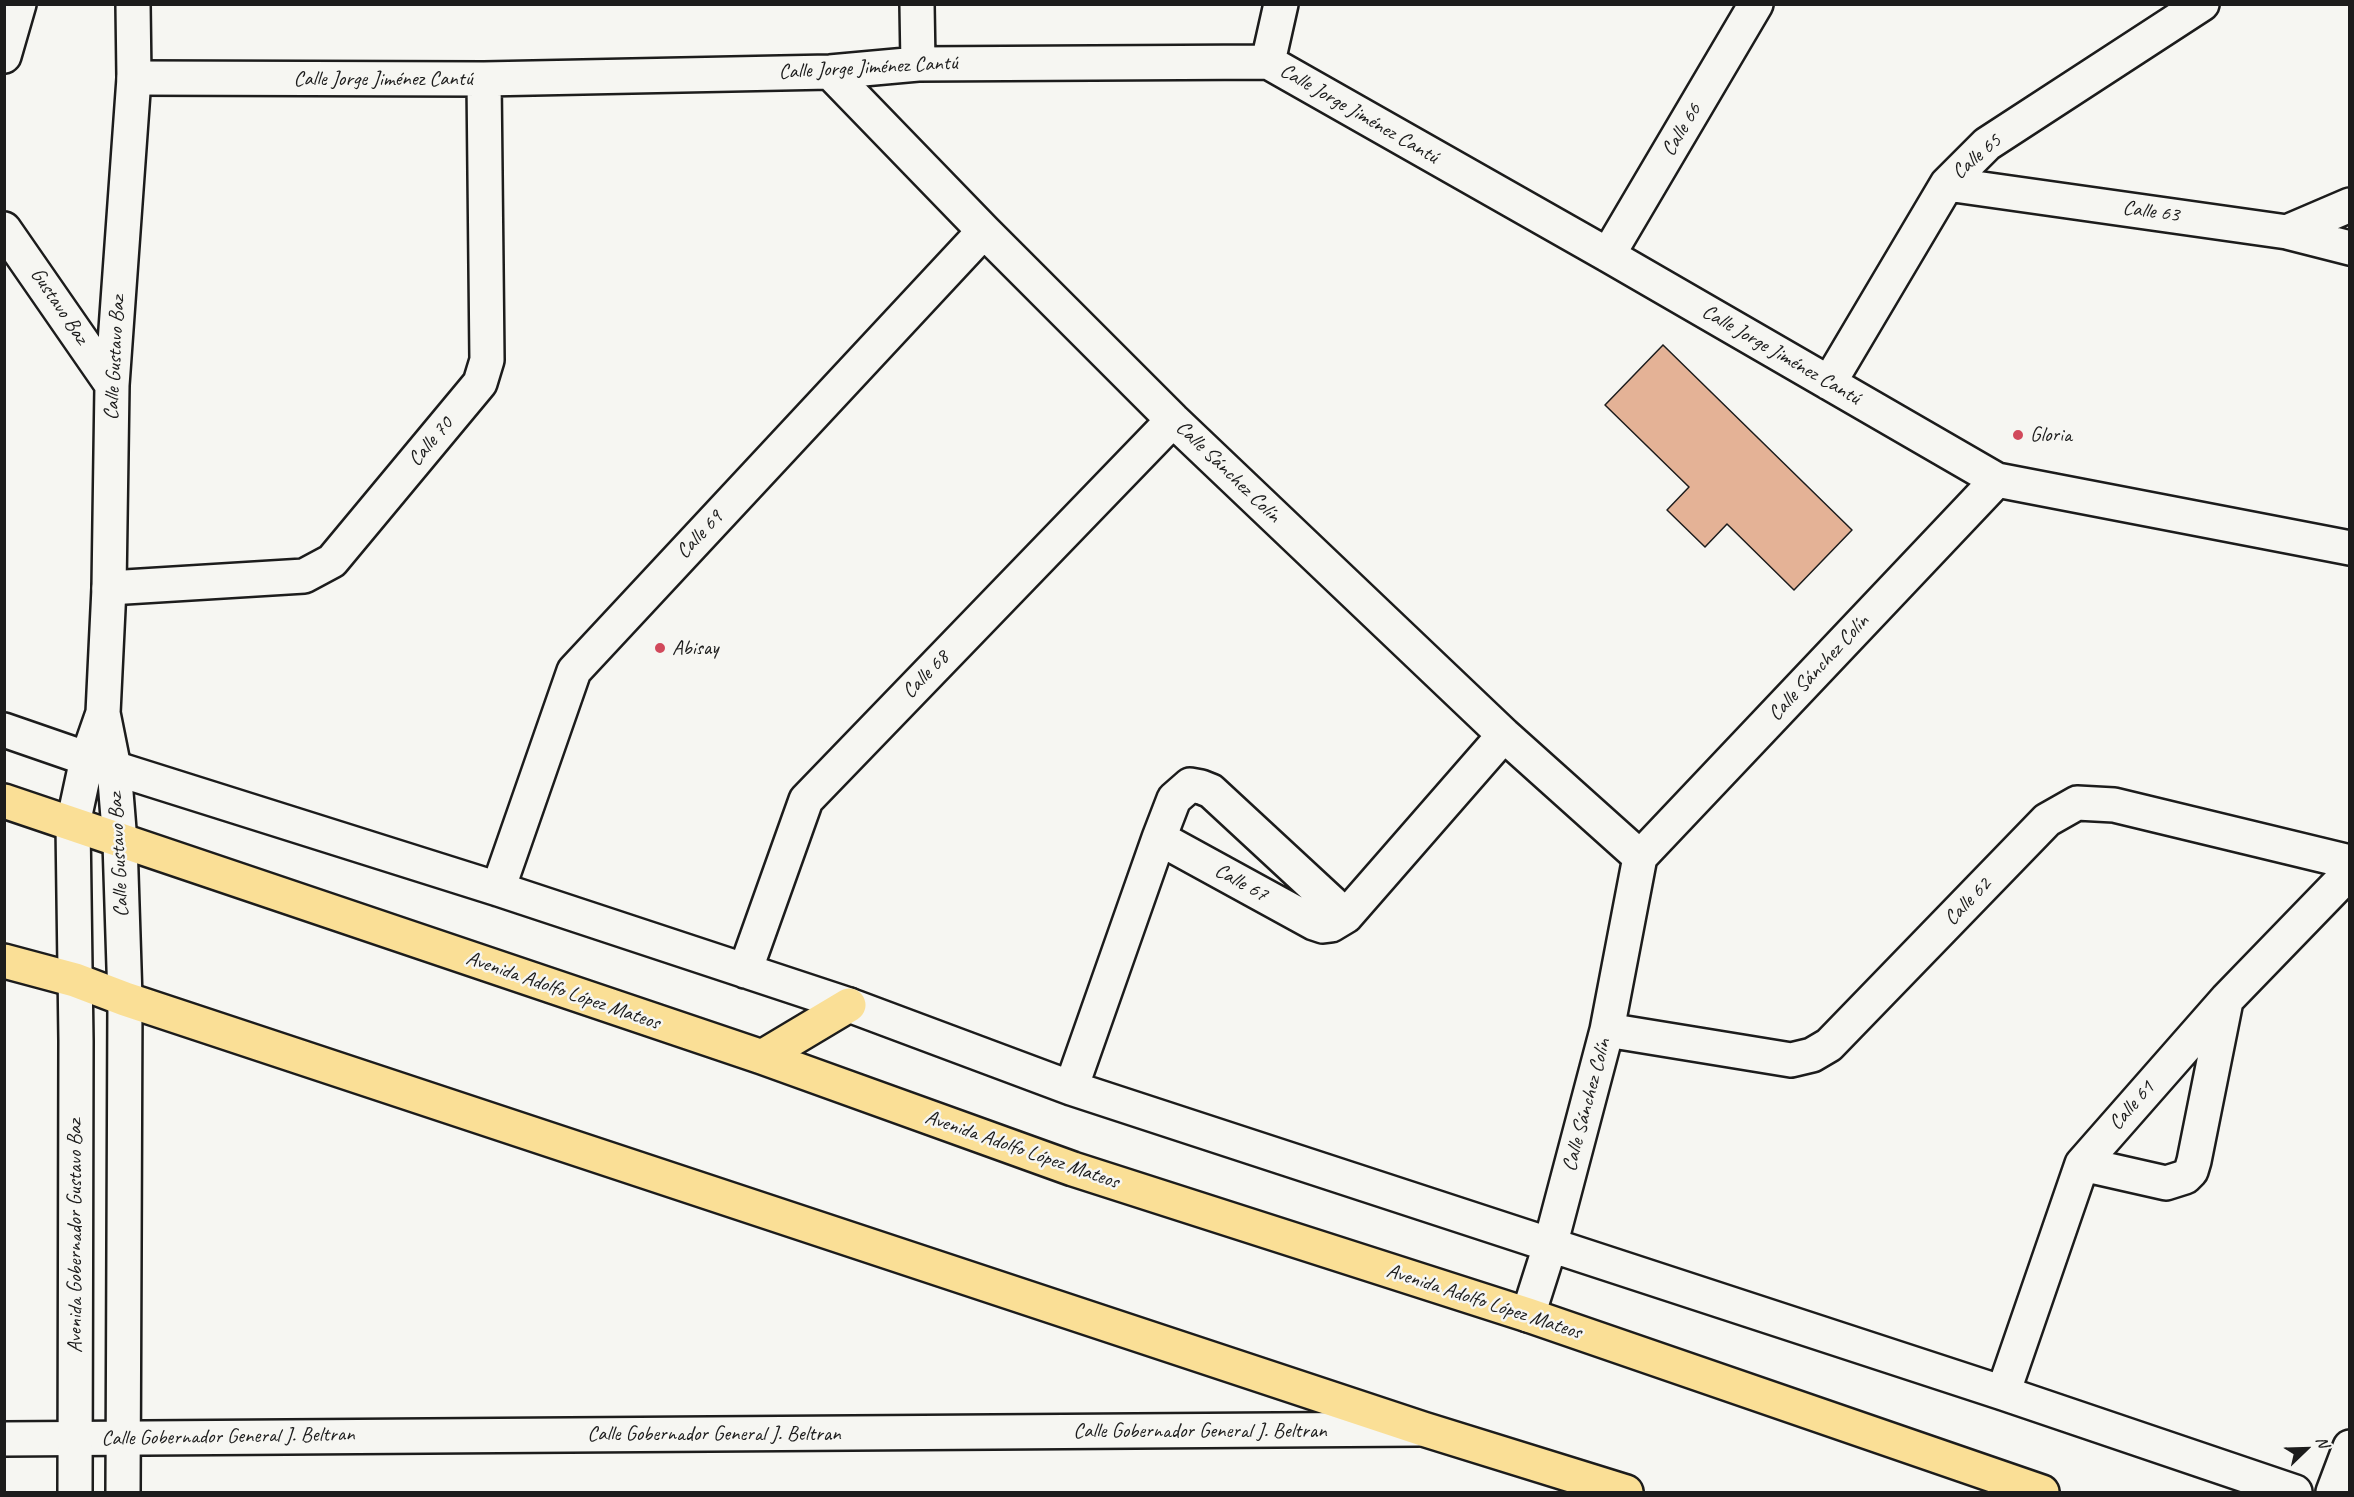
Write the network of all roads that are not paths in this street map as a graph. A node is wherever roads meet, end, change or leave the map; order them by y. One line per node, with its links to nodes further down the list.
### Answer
1 (19, 4): 7 (street)
2 (134, 4): 11 (street, Calle Gustavo Baz)
3 (917, 4): 9 (street)
4 (1281, 4): 8 (street)
5 (1756, 4): 19 (street, Calle 66)
6 (2202, 4): 13 (street, Calle 65)
7 (4, 56)
8 (1268, 62): 9 (street, Calle Jorge Jiménez Cantú); 19 (street, Calle Jorge Jiménez Cantú)
9 (918, 64): 10 (street, Calle Jorge Jiménez Cantú)
10 (830, 72): 12 (street, Calle Jorge Jiménez Cantú); 16 (street, Calle Sánchez Colín)
11 (134, 78): 12 (street, Calle Jorge Jiménez Cantú); 21 (street, Calle Gustavo Baz)
12 (484, 79): 25 (street, Calle 70)
13 (1947, 184): 17 (street, Calle 63); 20 (street, Calle 65)
14 (2349, 205): 17 (street)
15 (4, 229): 21 (street, Gustavo Baz)
16 (984, 231): 22 (street, Calle Sánchez Colín); 36 (street, Calle 69)
17 (2287, 231): 18 (street, Calle 63)
18 (2349, 248)
19 (1608, 255): 20 (street, Calle Jorge Jiménez Cantú)
20 (1829, 383): 23 (street, Calle Jorge Jiménez Cantú)
21 (112, 385): 25 (street, Calle Gustavo Baz)
22 (1173, 420): 27 (street, Calle Sánchez Colín); 39 (street, Calle 68)
23 (1997, 480): 24 (street, Calle Jorge Jiménez Cantú); 33 (street, Calle Sánchez Colín)
24 (2349, 548)
25 (109, 588): 28 (street, Calle Gustavo Baz)
26 (4, 730): 28 (street)
27 (1504, 735): 33 (street, Calle Sánchez Colín); 37 (street)
28 (101, 764): 30 (street, Calle Gustavo Baz); 32 (street, Calle Gustavo Baz); 36 (street)
29 (4, 801): 30 (main road, Avenida Adolfo López Mateos)
30 (73, 824): 32 (main road, Avenida Adolfo López Mateos); 40 (street, Calle Gustavo Baz)
31 (1159, 838): 37 (street, Calle 67); 37 (street); 46 (street)
32 (120, 842): 41 (street, Calle Gustavo Baz); 45 (main road, Avenida Adolfo López Mateos)
33 (1640, 857): 44 (street, Calle Sánchez Colín)
34 (2349, 862): 44 (street, Calle 62)
35 (2349, 872): 42 (street, Calle 61)
36 (498, 889): 39 (street)
37 (1346, 916)
38 (4, 961): 40 (main road)
39 (745, 971): 43 (street)
40 (75, 980): 41 (main road); 54 (street, Avenida Gobernador Gustavo Baz)
41 (125, 999): 51 (main road); 52 (street)
42 (2227, 999): 47 (street, Calle 61); 47 (street)
43 (849, 1005): 45 (main road); 46 (street)
44 (1607, 1030): 48 (street, Calle Sánchez Colín)
45 (762, 1057): 49 (main road, Avenida Adolfo López Mateos)
46 (1071, 1088): 48 (street)
47 (2082, 1164): 50 (street, Calle 61)
48 (1550, 1246): 49 (street, Calle Sánchez Colín); 50 (street)
49 (1528, 1315): 60 (main road, Avenida Adolfo López Mateos)
50 (2003, 1393): 61 (street)
51 (1423, 1429): 52 (street, Calle Gobernador General J. Beltran); 56 (main road)
52 (123, 1437): 54 (street, Calle Gobernador General J. Beltran); 58 (street)
53 (4, 1439): 54 (street, Calle Gobernador General J. Beltran)
54 (74, 1439): 57 (street, Avenida Gobernador Gustavo Baz)
55 (2349, 1447): 62 (street)
56 (1569, 1483): 59 (main road)
57 (75, 1492)
58 (123, 1492)
59 (1626, 1492)
60 (2042, 1492)
61 (2295, 1492)
62 (2333, 1492)

